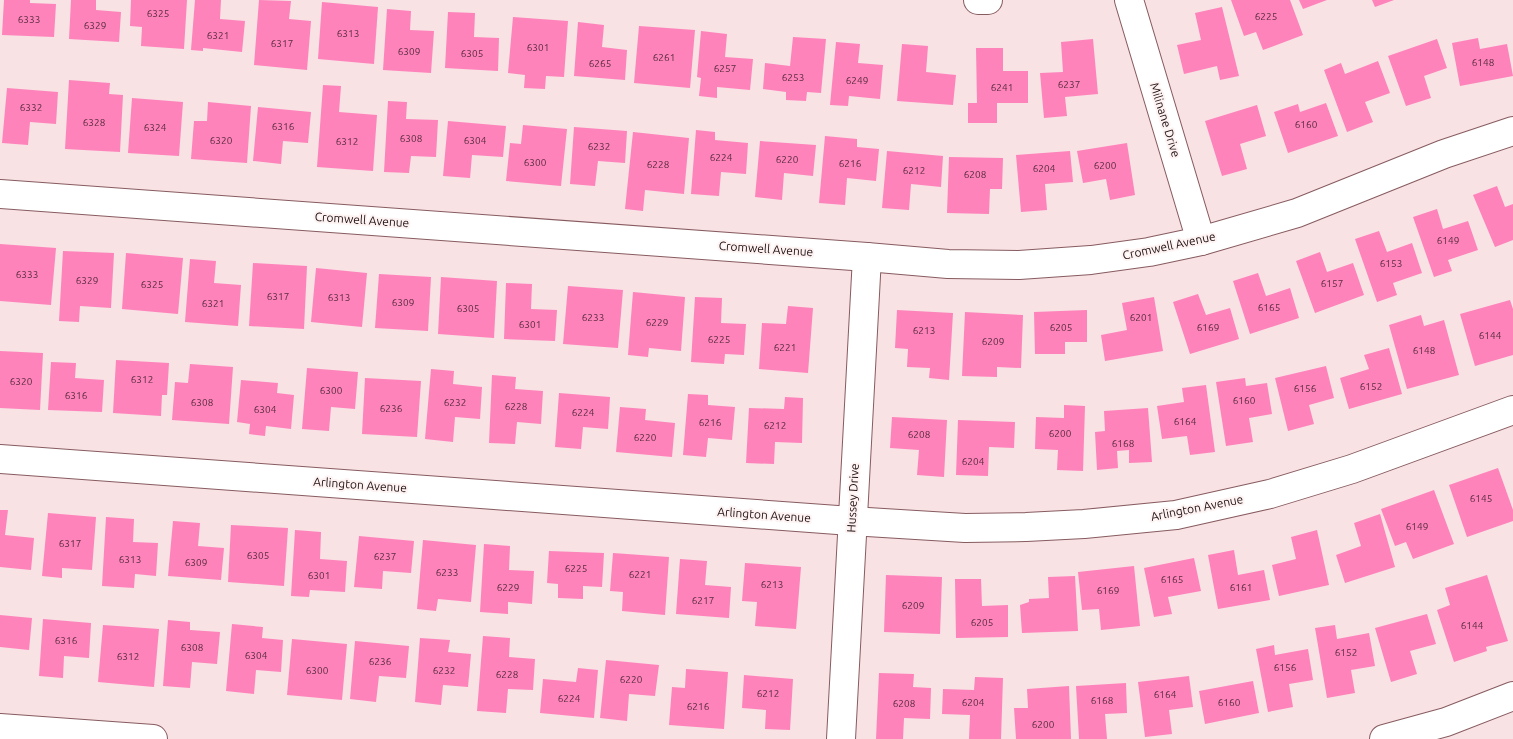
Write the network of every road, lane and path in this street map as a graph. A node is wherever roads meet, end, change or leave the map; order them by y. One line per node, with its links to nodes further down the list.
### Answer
1 (978, 0): 2 (street)
2 (988, 0)
3 (1129, 0): 6 (street, Milinane Drive)
4 (1513, 131): 6 (street, Cromwell Avenue)
5 (0, 194): 7 (street, Cromwell Avenue)
6 (1201, 241): 7 (street, Cromwell Avenue)
7 (867, 257): 10 (street, Hussey Drive)
8 (1513, 410): 10 (street, Arlington Avenue)
9 (0, 459): 10 (street, Arlington Avenue)
10 (851, 521): 14 (street, Hussey Drive)
11 (1513, 696): 15 (street)
12 (0, 728): 13 (street)
13 (153, 739)
14 (840, 739)
15 (1384, 739)

